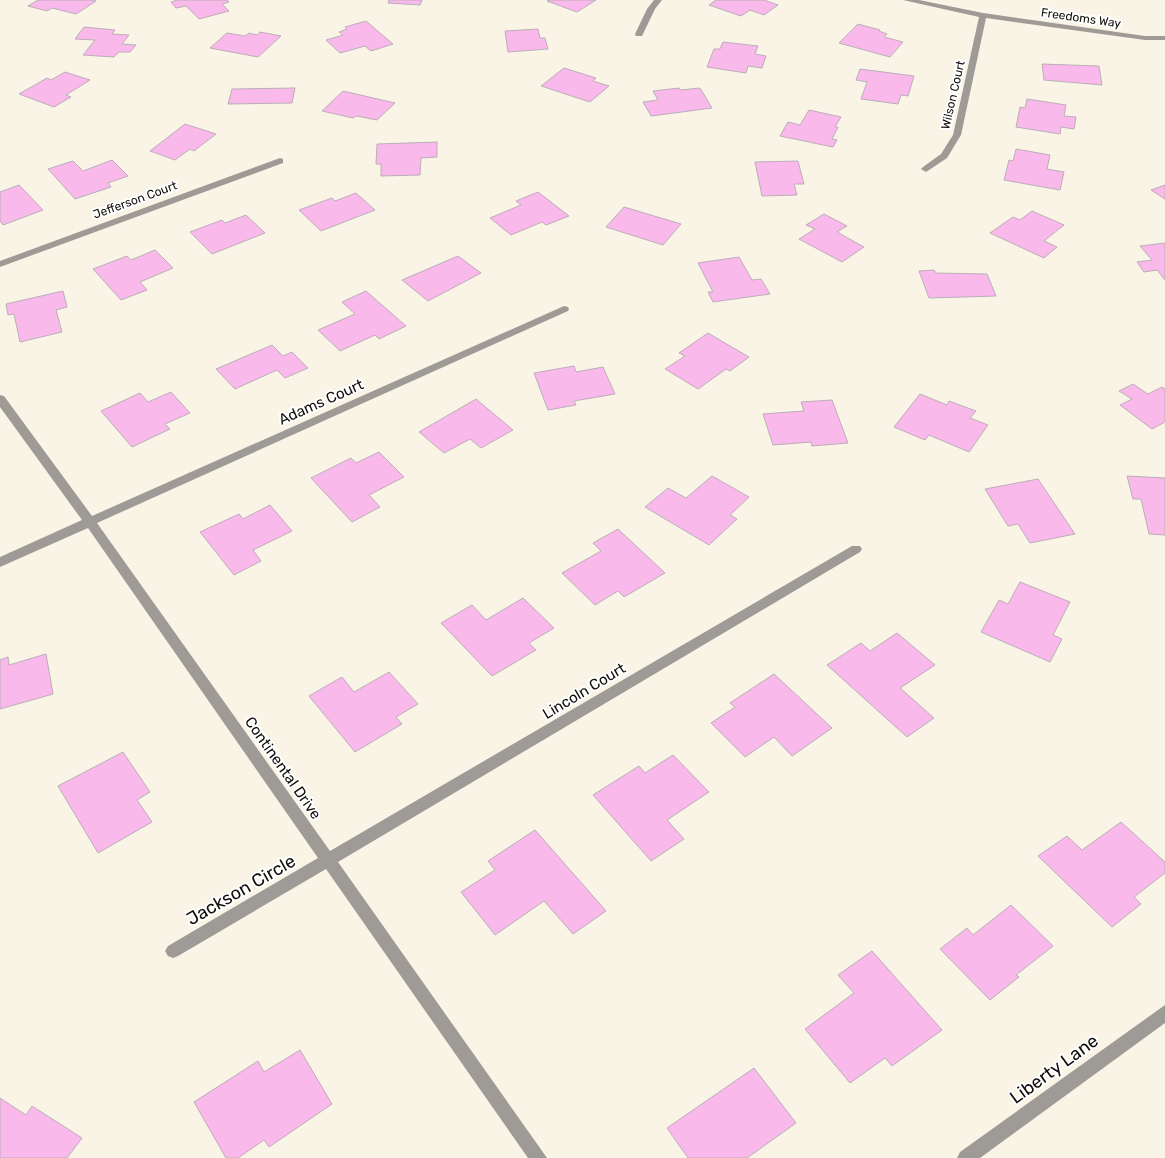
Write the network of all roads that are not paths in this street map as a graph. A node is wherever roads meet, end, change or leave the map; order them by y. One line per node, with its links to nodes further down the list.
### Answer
1 (658, 0): 4 (street)
2 (907, 0): 3 (street, Freedoms Way)
3 (983, 16): 5 (street, Freedoms Way); 7 (street, Wilson Court)
4 (639, 34)
5 (1165, 38)
6 (280, 161): 8 (street, Jefferson Court)
7 (926, 169)
8 (0, 264)
9 (564, 309): 11 (street, Adams Court)
10 (0, 399): 11 (street, Continental Drive)
11 (90, 522): 13 (street, Adams Court); 14 (street, Continental Drive)
12 (856, 549): 14 (street, Lincoln Court)
13 (0, 562)
14 (328, 860): 15 (street, Jackson Circle); 17 (street, Continental Drive)
15 (174, 951)
16 (1165, 1013): 18 (street, Liberty Lane)
17 (538, 1158)
18 (966, 1158)

